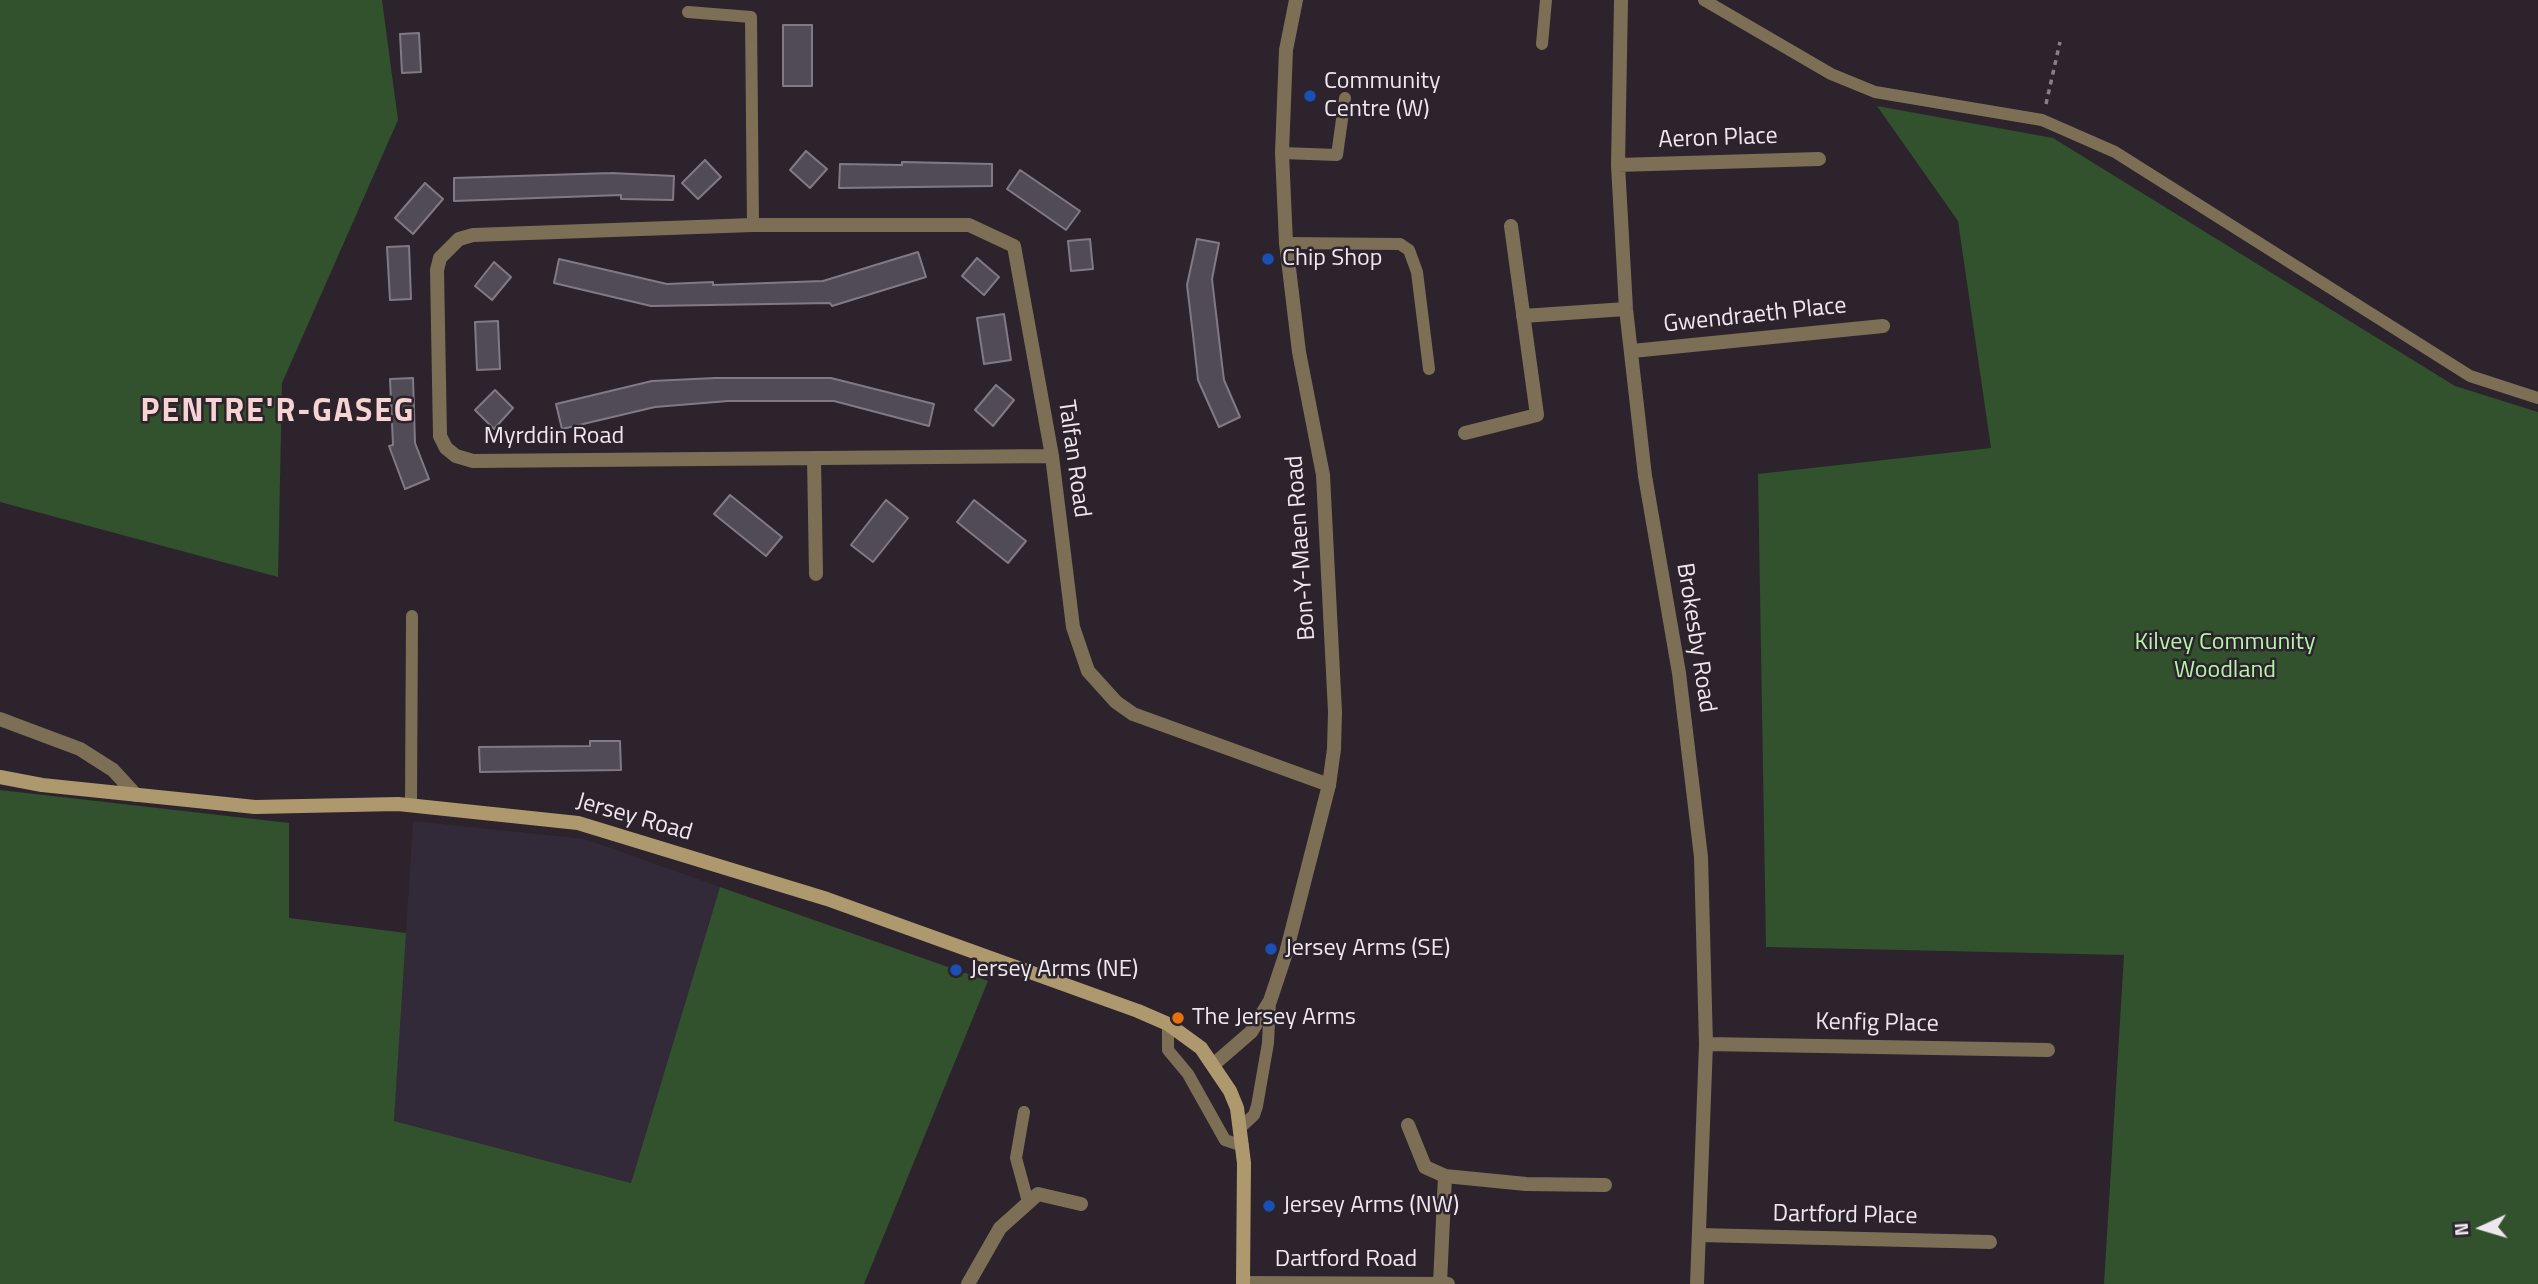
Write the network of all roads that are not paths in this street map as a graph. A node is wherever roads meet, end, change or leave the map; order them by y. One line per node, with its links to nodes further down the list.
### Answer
1 (1296, 0): 8 (street, Bon-Y-Maen Road)
2 (1546, 0): 6 (lane)
3 (1621, 0): 10 (street, Brokesby Road)
4 (1704, 0): 19 (lane)
5 (688, 12): 11 (lane)
6 (1542, 44)
7 (1345, 98): 8 (lane)
8 (1282, 153): 13 (street, Bon-Y-Maen Road)
9 (1819, 159): 10 (street, Aeron Place)
10 (1618, 165): 14 (street, Brokesby Road)
11 (753, 225): 21 (street, Talfan Road); 22 (street, Myrddin Road)
12 (1511, 226): 15 (street)
13 (1286, 243): 18 (lane); 27 (street, Bon-Y-Maen Road)
14 (1626, 309): 15 (street); 17 (street, Brokesby Road)
15 (1523, 316): 20 (street)
16 (1884, 326): 17 (street, Gwendraeth Place)
17 (1632, 351): 32 (street, Brokesby Road)
18 (1429, 369)
19 (2538, 398)
20 (1465, 433)
21 (1052, 456): 22 (street, Myrddin Road); 27 (street, Talfan Road)
22 (814, 458): 23 (street)
23 (816, 575)
24 (412, 616): 29 (lane)
25 (0, 719): 28 (street)
26 (0, 777): 28 (main road, Jersey Road)
27 (1329, 785): 30 (street, Bon-Y-Maen Road)
28 (136, 795): 29 (main road, Jersey Road)
29 (411, 805): 31 (main road, Jersey Road)
30 (1270, 1000): 34 (street, Bon-Y-Maen Road); 37 (lane)
31 (1168, 1024): 34 (main road, Jersey Road); 38 (lane)
32 (1706, 1044): 33 (street, Kenfig Place); 43 (street, Brokesby Road)
33 (2048, 1050)
34 (1213, 1065): 37 (main road, Jersey Road)
35 (1024, 1112): 41 (lane)
36 (1408, 1125): 39 (street)
37 (1241, 1127): 38 (main road, Jersey Road)
38 (1243, 1146): 47 (main road, Jersey Road)
39 (1445, 1176): 40 (street); 48 (street)
40 (1605, 1185)
41 (1028, 1202): 42 (street); 46 (street)
42 (1081, 1204)
43 (1699, 1236): 44 (street, Dartford Place); 50 (street, Brokesby Road)
44 (1990, 1242)
45 (1388, 1283): 47 (street, Dartford Road); 48 (street, Dartford Road)
46 (968, 1284)
47 (1243, 1284)
48 (1440, 1284): 49 (street, Dartford Road)
49 (1448, 1284)
50 (1697, 1284)

